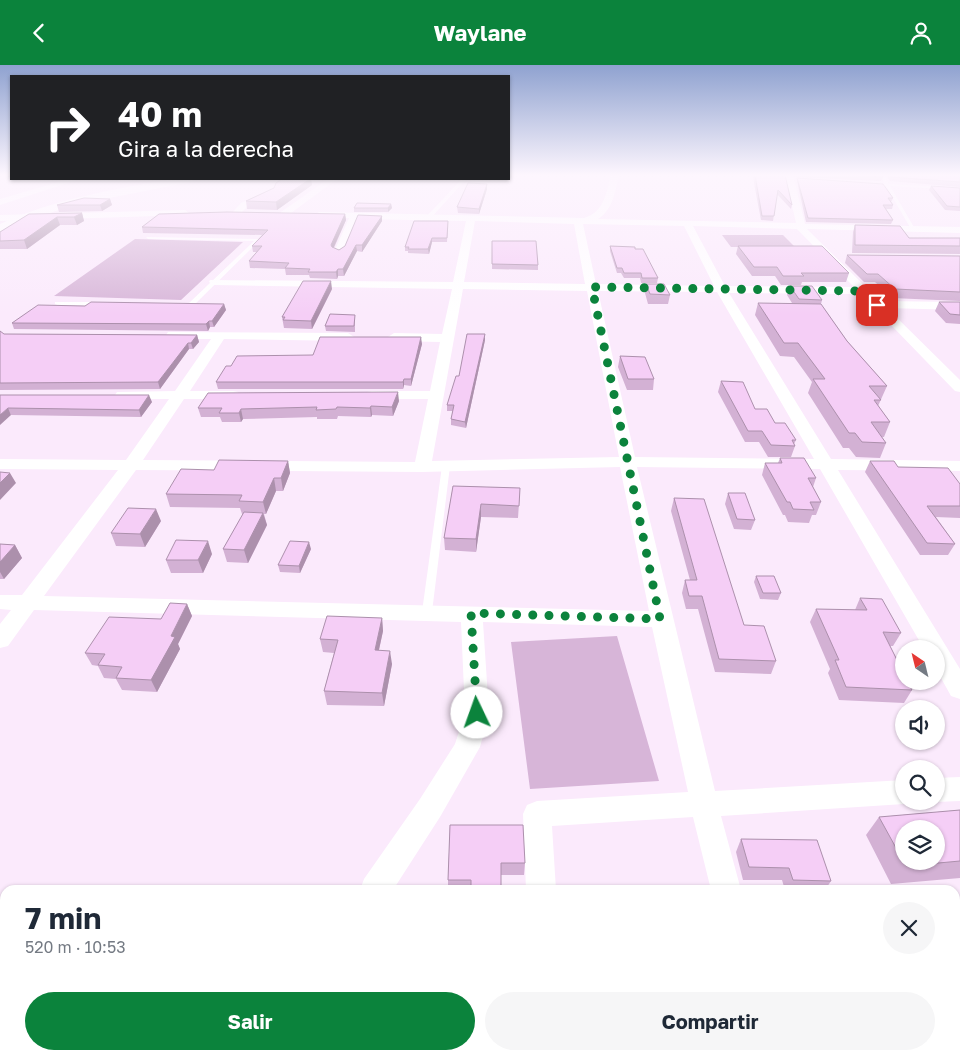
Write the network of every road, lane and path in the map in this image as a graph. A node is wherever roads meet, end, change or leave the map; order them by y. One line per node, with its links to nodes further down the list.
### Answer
1 (16, 221): 10 (street)
2 (352, 221): 14 (street)
3 (471, 221): 18 (street)
4 (559, 221): 7 (street)
5 (800, 221): 9 (street)
6 (909, 221): 11 (lane)
7 (579, 222): 8 (street); 19 (street)
8 (688, 225): 9 (street); 20 (street)
9 (801, 225): 11 (street); 15 (street)
10 (0, 229)
11 (913, 229): 12 (street)
12 (960, 231)
13 (148, 238): 17 (lane)
14 (339, 252)
15 (830, 258): 16 (street); 21 (street)
16 (850, 258)
17 (214, 282): 18 (street); 24 (lane)
18 (459, 286): 19 (street); 31 (street)
19 (592, 287): 20 (street); 40 (street)
20 (721, 289): 21 (street); 43 (street)
21 (863, 291): 25 (street)
22 (57, 303): 23 (lane)
23 (104, 304)
24 (171, 305)
25 (877, 305): 26 (street); 32 (street)
26 (960, 306)
27 (162, 335): 28 (street)
28 (220, 336): 29 (street); 36 (street)
29 (358, 337)
30 (378, 337): 31 (street)
31 (448, 338): 39 (street)
32 (945, 371): 33 (street); 34 (street)
33 (960, 372)
34 (960, 388)
35 (109, 395): 36 (street)
36 (178, 395): 37 (street); 42 (street)
37 (248, 395)
38 (357, 395): 39 (street)
39 (436, 395): 46 (street)
40 (628, 462): 43 (street); 44 (street); 51 (street)
41 (0, 464): 42 (street)
42 (130, 465): 46 (street); 48 (street)
43 (828, 465): 45 (street); 53 (street)
44 (446, 466): 46 (street); 49 (lane)
45 (960, 466)
46 (422, 467)
47 (0, 602): 48 (street)
48 (28, 603): 49 (street); 52 (street)
49 (427, 612): 50 (street)
50 (471, 613): 51 (street); 60 (street)
51 (660, 619): 59 (street)
52 (0, 640)
53 (931, 640)
54 (945, 664): 55 (street)
55 (960, 689)
56 (960, 789): 57 (street)
57 (945, 790)
58 (895, 793): 59 (street)
59 (703, 804): 61 (street); 62 (street)
60 (378, 885)
61 (541, 885)
62 (725, 885)

